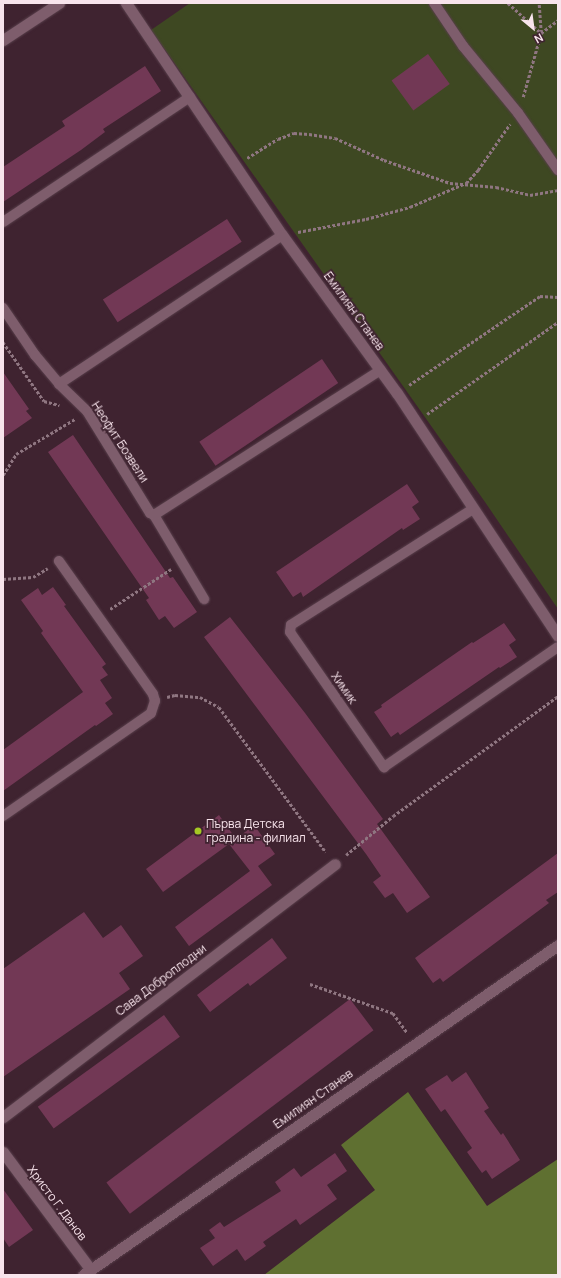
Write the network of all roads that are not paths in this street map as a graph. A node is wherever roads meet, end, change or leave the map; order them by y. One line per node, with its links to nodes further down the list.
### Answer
1 (59, 3): 4 (street)
2 (126, 3): 5 (street, Емилиян Станев)
3 (434, 3): 6 (lane)
4 (3, 40)
5 (190, 97): 7 (lane); 8 (street, Емилиян Станев)
6 (558, 170)
7 (3, 222)
8 (282, 235): 10 (street, Емилиян Станев); 11 (lane)
9 (3, 308): 11 (lane, Неофит Бозвели)
10 (381, 370): 12 (street, Емилиян Станев); 13 (lane)
11 (59, 384): 13 (lane, Неофит Бозвели)
12 (473, 509): 16 (street, Емилиян Станев); 17 (lane, Химик)
13 (154, 515): 15 (lane, Неофит Бозвели)
14 (58, 561): 18 (lane)
15 (204, 599)
16 (558, 636)
17 (558, 647)
18 (3, 816)
19 (334, 864): 21 (street, Сава Доброплодни)
20 (558, 945): 23 (street, Емилиян Станев)
21 (3, 1117)
22 (3, 1152): 23 (street, Христо Г. Данов)
23 (87, 1272)

